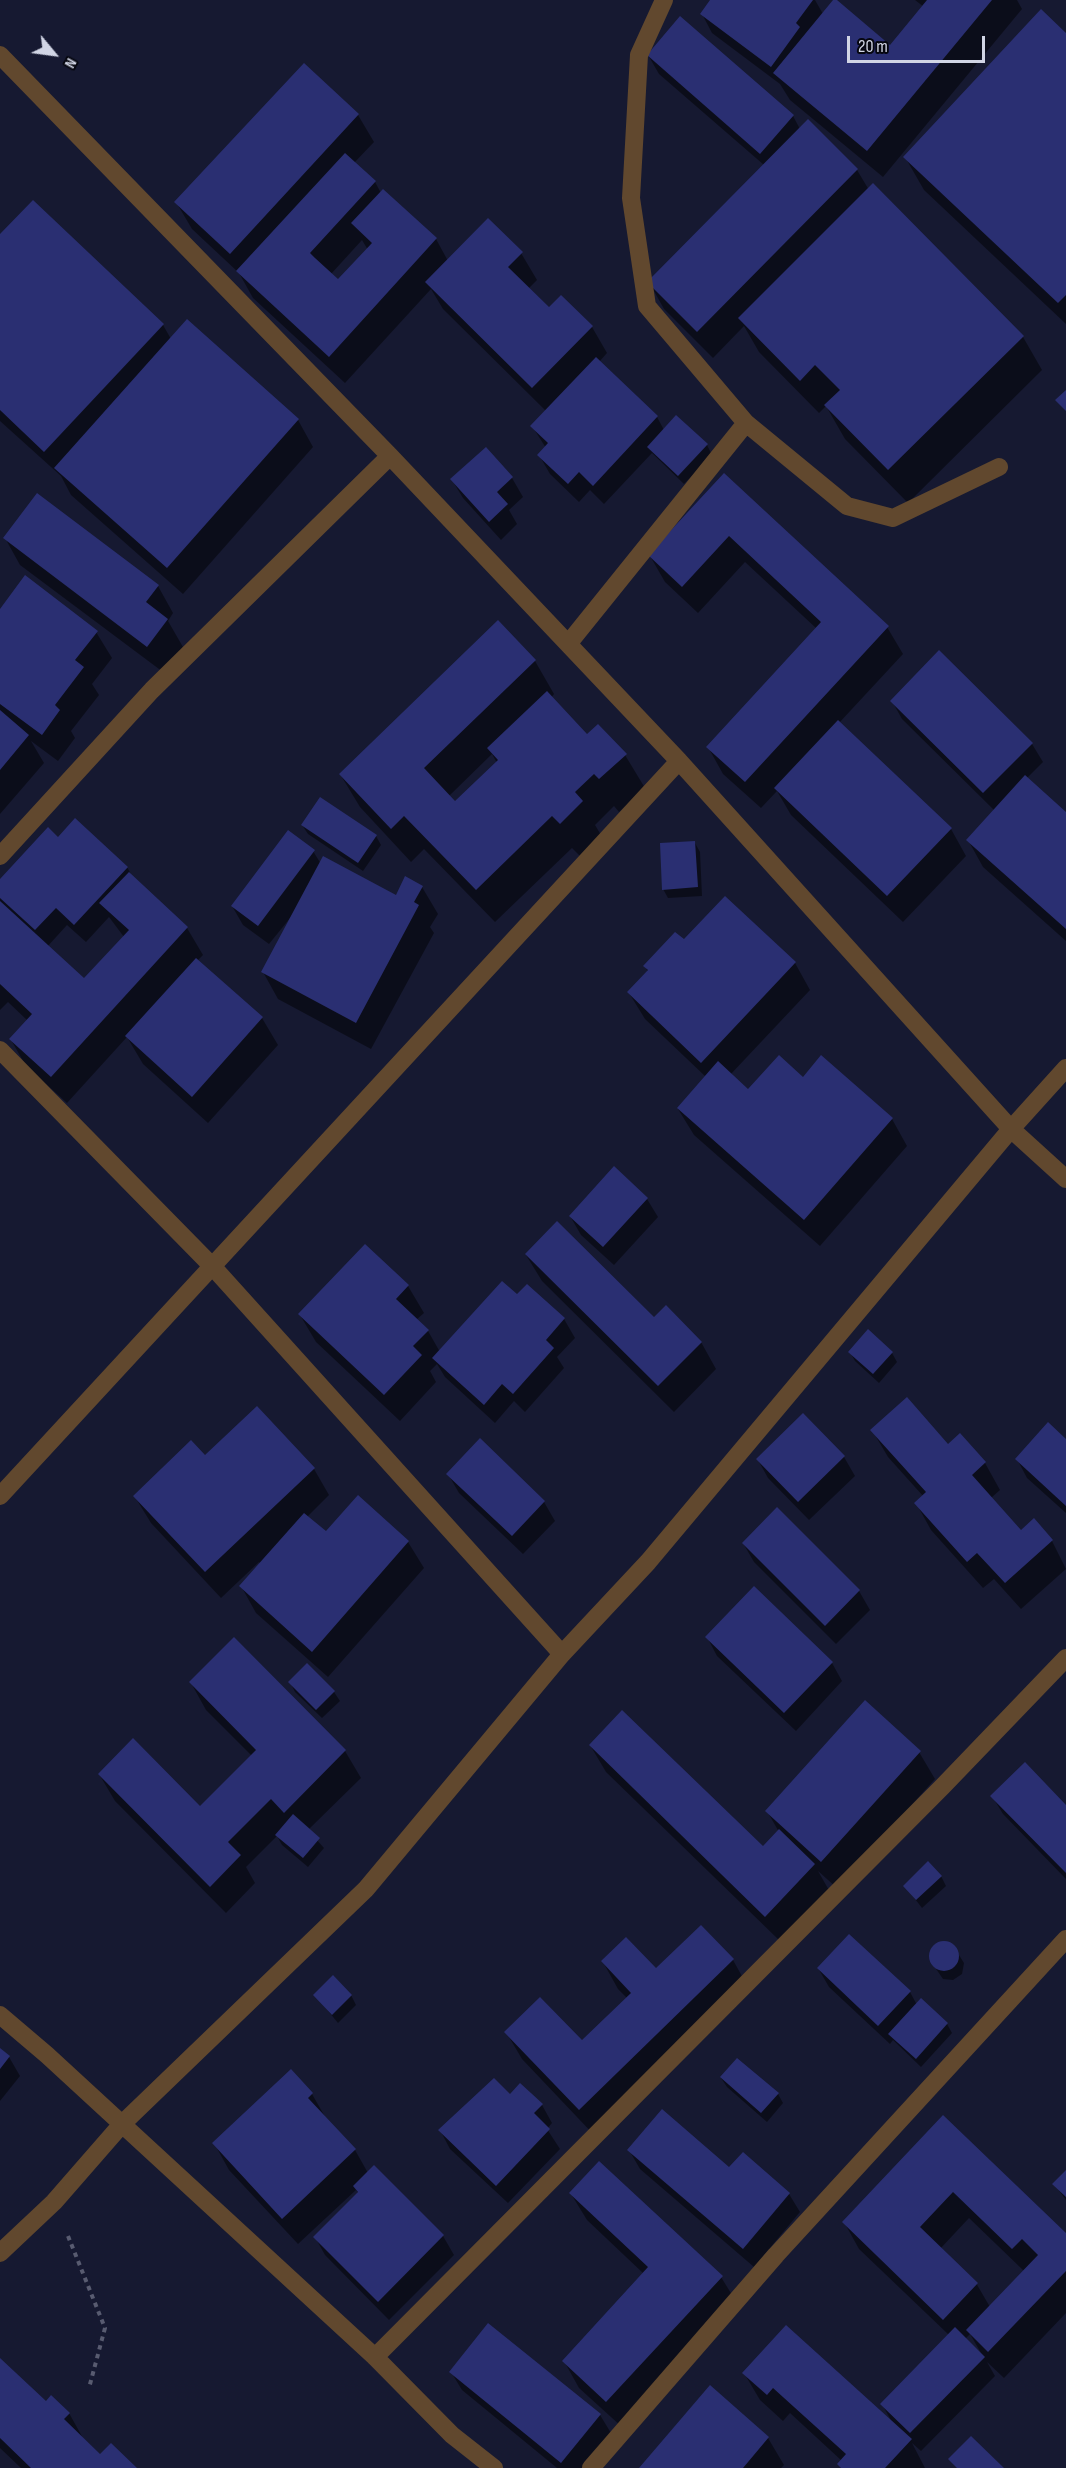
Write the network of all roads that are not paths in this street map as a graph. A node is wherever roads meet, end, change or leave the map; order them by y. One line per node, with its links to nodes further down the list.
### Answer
1 (664, 0): 3 (street)
2 (0, 55): 4 (street)
3 (746, 423): 5 (street); 6 (street)
4 (390, 456): 6 (street); 8 (street)
5 (999, 467)
6 (568, 644): 7 (street)
7 (679, 761): 11 (street); 13 (street)
8 (0, 856)
9 (0, 1050): 13 (street)
10 (1066, 1068): 11 (street)
11 (1011, 1129): 12 (street); 15 (street)
12 (1066, 1179)
13 (213, 1267): 14 (street); 15 (street)
14 (0, 1496)
15 (562, 1654): 19 (street)
16 (1066, 1658): 21 (street)
17 (1066, 1939): 23 (street)
18 (0, 2015): 19 (street)
19 (122, 2124): 20 (street); 21 (street)
20 (0, 2253)
21 (375, 2357): 22 (street)
22 (494, 2468)
23 (591, 2468)

